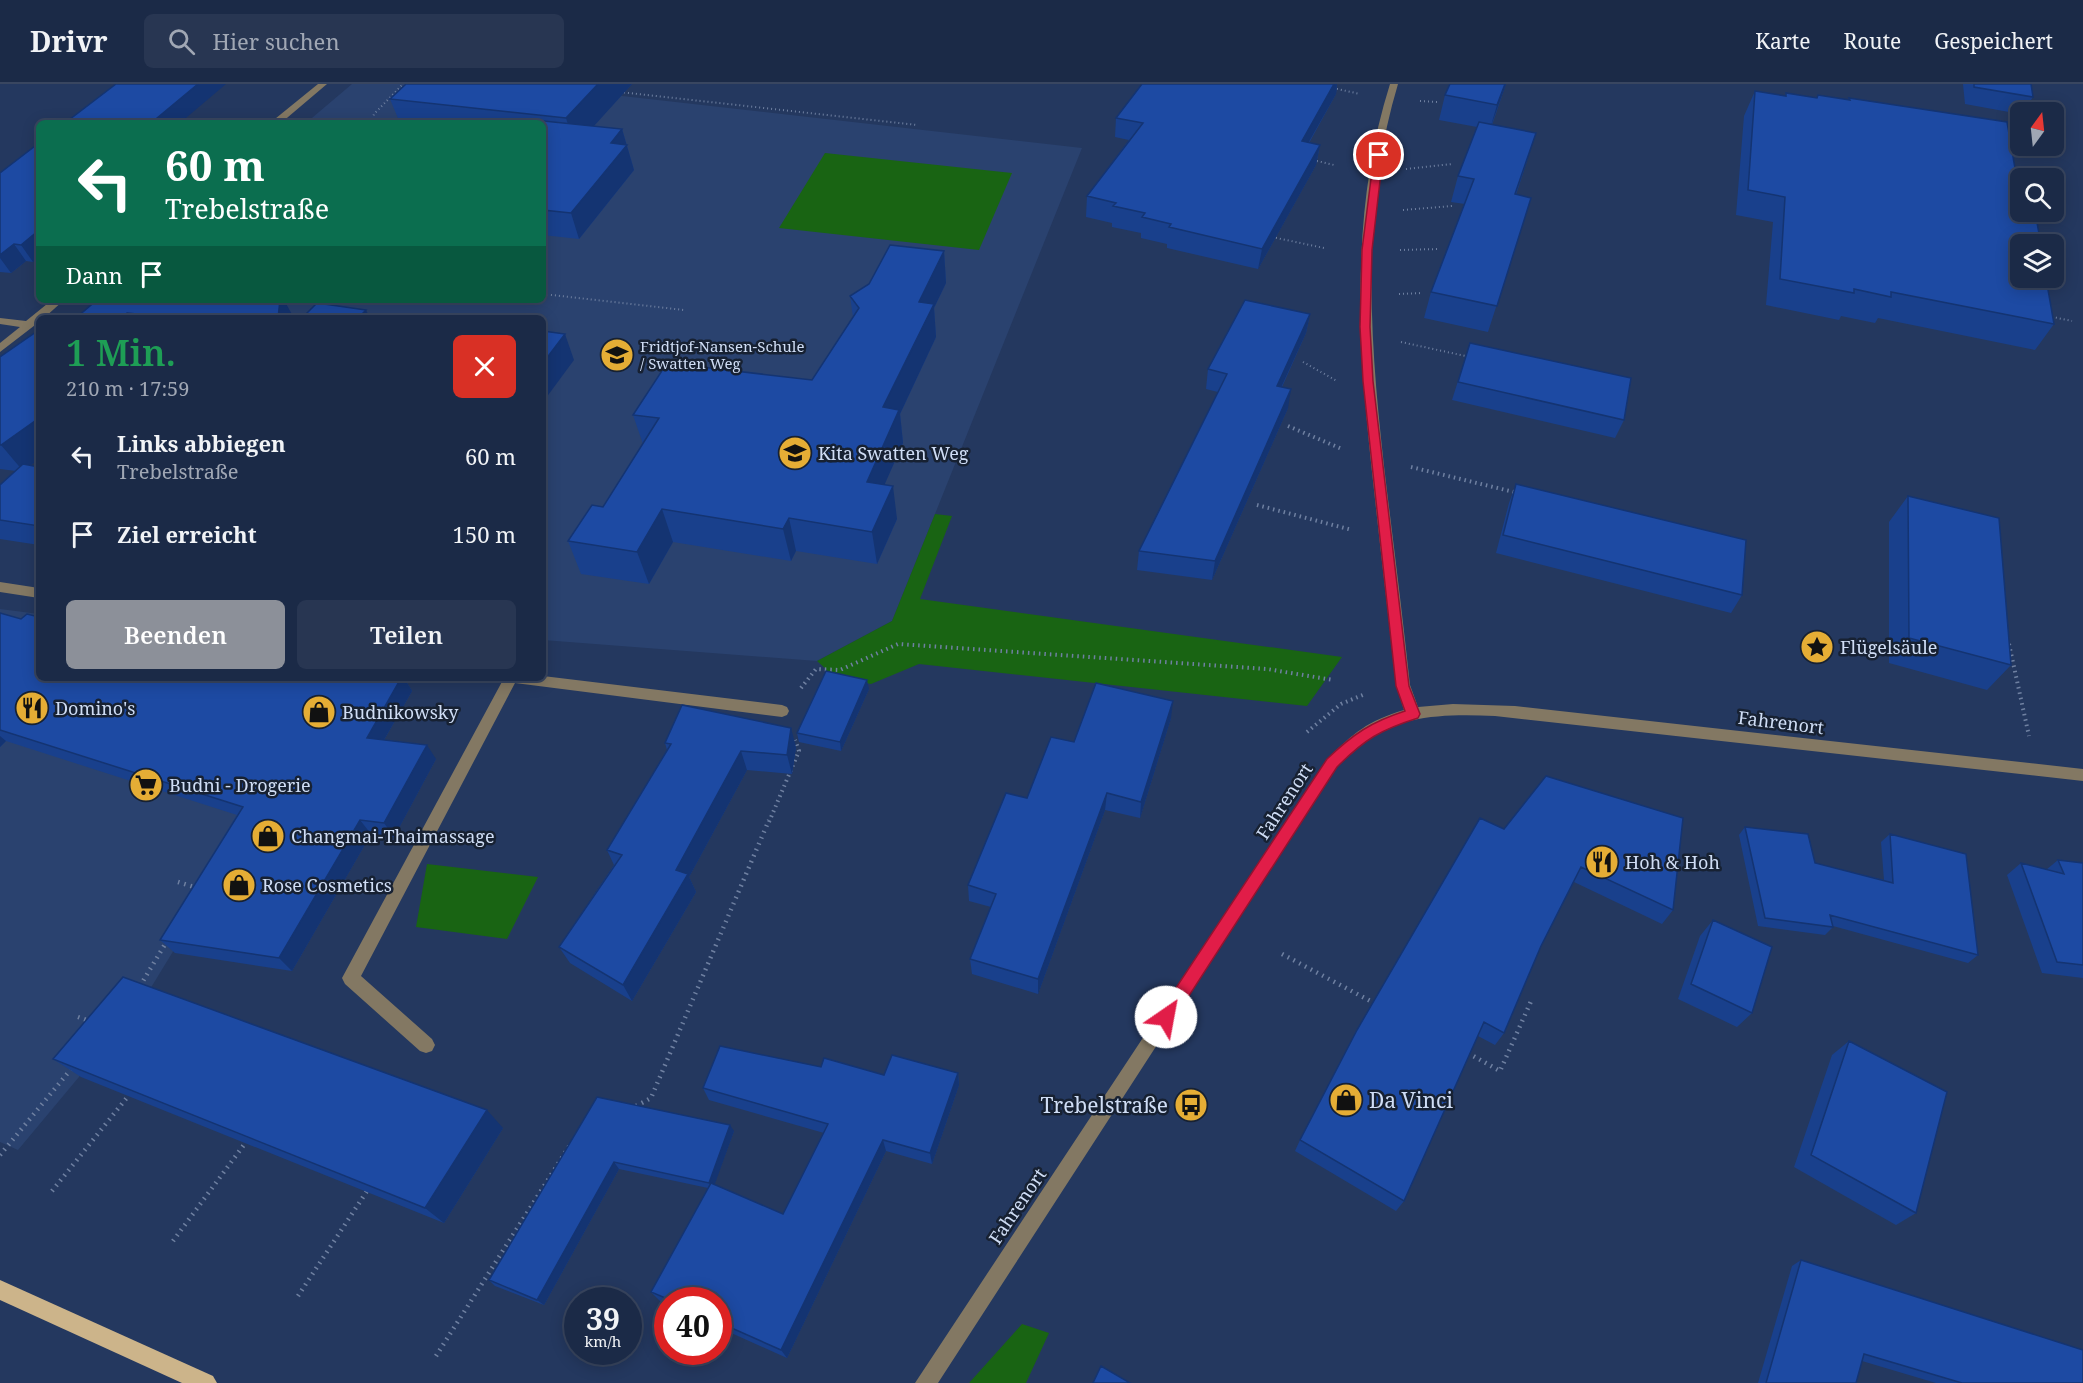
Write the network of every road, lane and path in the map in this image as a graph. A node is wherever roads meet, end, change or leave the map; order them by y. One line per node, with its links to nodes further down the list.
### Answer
1 (323, 84): 7 (street)
2 (403, 84): 8 (path)
3 (1394, 84): 54 (street)
4 (1328, 87): 6 (path)
5 (612, 91): 9 (path)
6 (1362, 94)
7 (279, 120)
8 (371, 120)
9 (917, 125)
10 (2003, 144): 11 (path)
11 (2010, 145)
12 (1311, 159): 14 (path)
13 (1452, 164): 15 (path)
14 (1334, 165)
15 (1396, 170)
16 (1452, 206): 17 (path)
17 (1393, 211)
18 (2038, 222): 19 (path)
19 (2044, 223)
20 (1265, 235): 21 (path)
21 (1324, 248)
22 (1438, 249): 23 (path)
23 (1390, 251)
24 (1422, 293): 26 (path)
25 (546, 294): 28 (path)
26 (1389, 294)
27 (55, 303): 30 (street)
28 (684, 310)
29 (2038, 313): 33 (path)
30 (40, 315)
31 (36, 319): 34 (street)
32 (0, 321): 34 (street)
33 (2072, 321)
34 (28, 325): 36 (street)
35 (1392, 340): 37 (path)
36 (0, 349)
37 (1470, 357)
38 (1303, 362): 39 (path)
39 (1342, 384)
40 (1288, 426): 41 (path)
41 (1346, 451)
42 (1406, 466): 43 (path)
43 (1519, 493)
44 (1257, 505): 45 (path)
45 (1363, 533)
46 (0, 587): 47 (street)
47 (36, 593)
48 (2008, 642): 56 (path)
49 (1333, 680): 53 (path)
50 (509, 681): 67 (street)
51 (540, 681): 53 (street)
52 (1350, 697): 55 (path)
53 (782, 711): 71 (path)
54 (1413, 714): 57 (street, Fahrenort); 82 (street, Fahrenort)
55 (1307, 732)
56 (2030, 741)
57 (2083, 775)
58 (178, 882): 59 (path)
59 (194, 899)
60 (170, 937): 62 (path)
61 (1282, 954): 64 (path)
62 (135, 994)
63 (1532, 999): 68 (path)
64 (1386, 1009)
65 (78, 1017): 66 (path)
66 (98, 1024)
67 (426, 1045)
68 (1458, 1048)
69 (76, 1063): 74 (path)
70 (129, 1095): 75 (path)
71 (631, 1109)
72 (579, 1138): 80 (path)
73 (246, 1142): 77 (path)
74 (0, 1155)
75 (52, 1191)
76 (367, 1191): 79 (path)
77 (173, 1241)
78 (0, 1290): 81 (main road)
79 (298, 1296)
80 (436, 1356)
81 (206, 1383)
82 (926, 1383)

